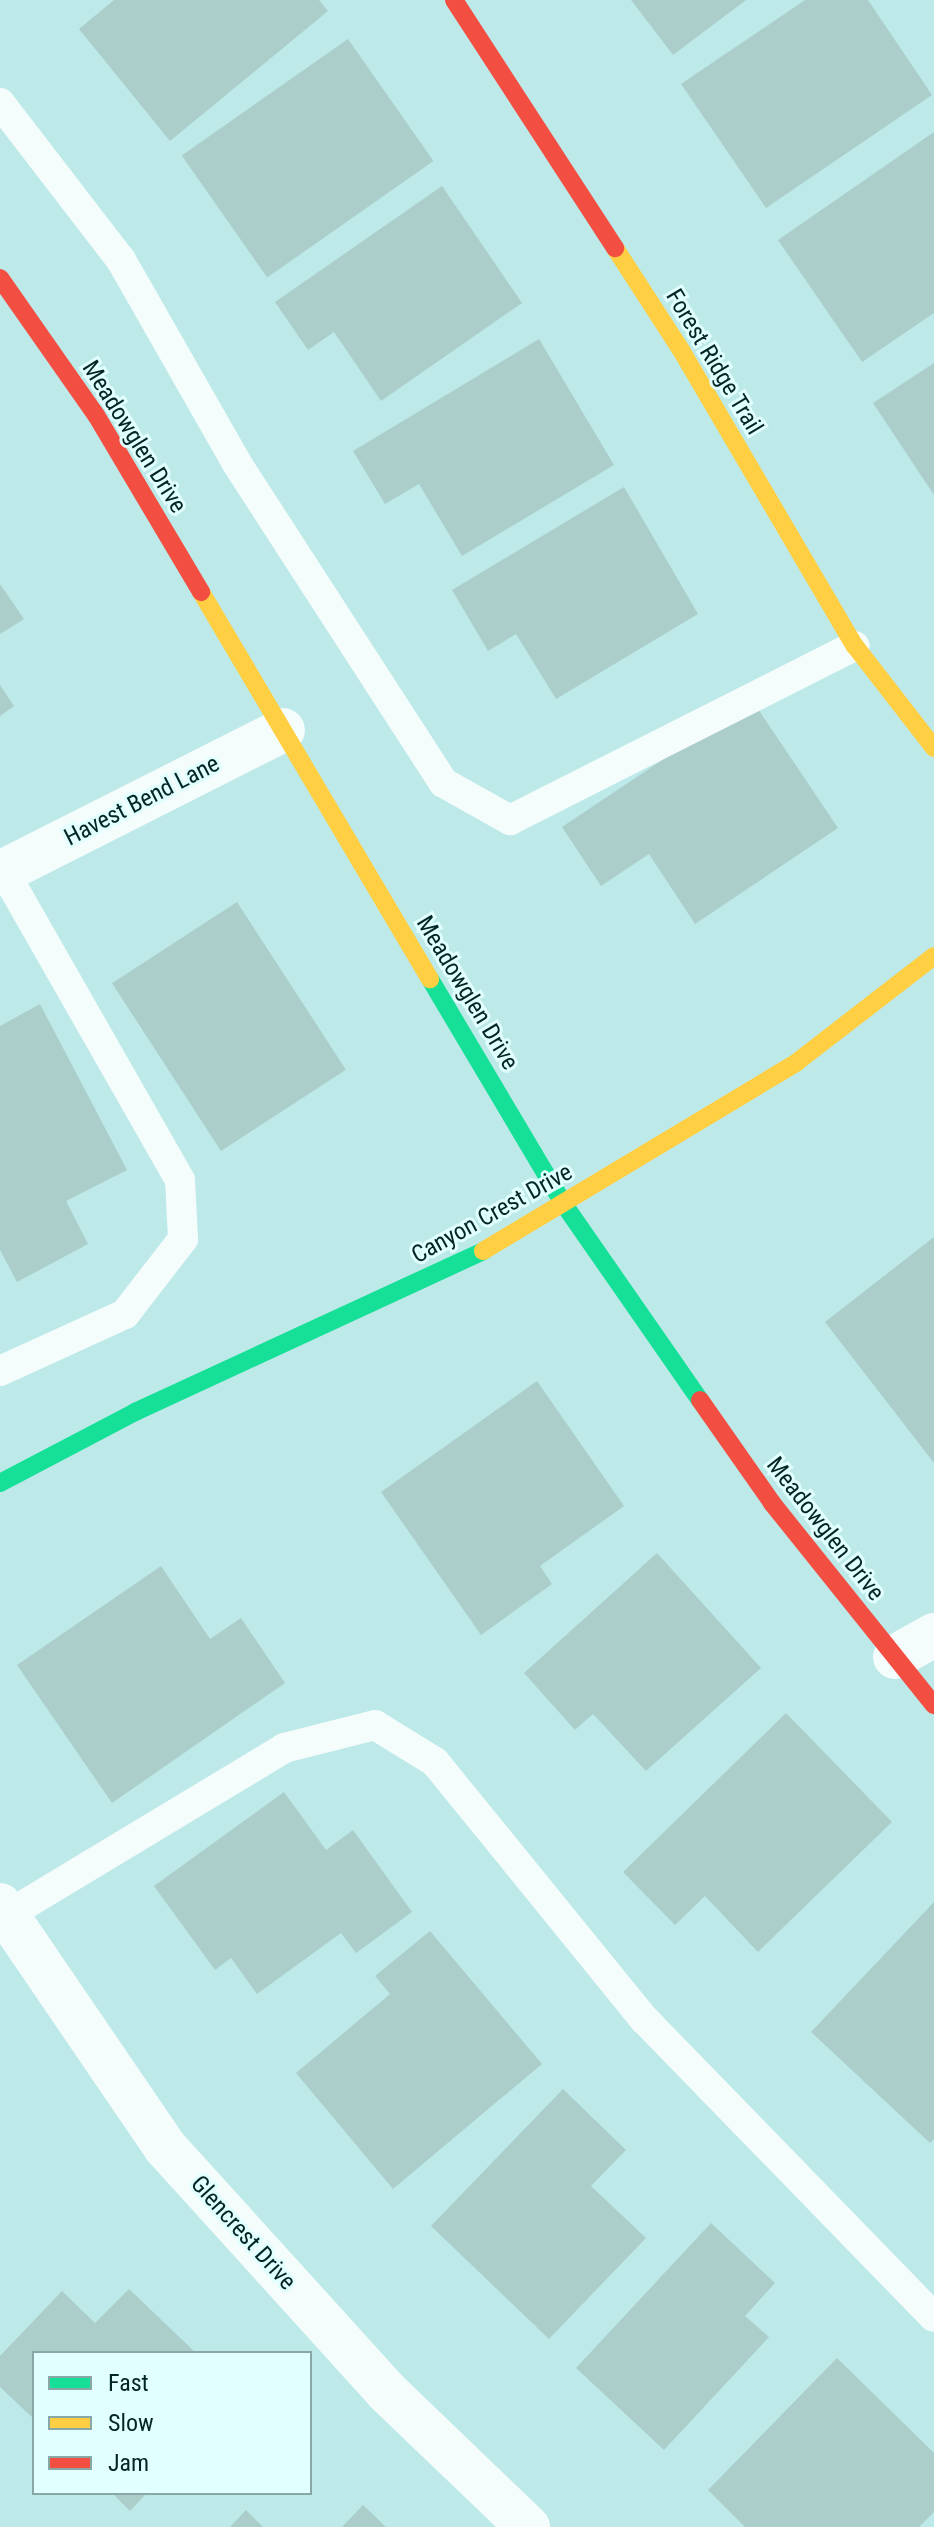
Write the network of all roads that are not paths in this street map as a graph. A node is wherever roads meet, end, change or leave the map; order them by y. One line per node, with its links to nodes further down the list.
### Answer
1 (454, 0): 4 (street, Forest Ridge Trail)
2 (0, 103): 4 (lane)
3 (0, 278): 5 (street, Meadowglen Drive)
4 (855, 646): 6 (street, Forest Ridge Trail)
5 (283, 730): 7 (street, Havest Bend Lane); 9 (street, Meadowglen Drive)
6 (934, 748)
7 (2, 872): 10 (lane)
8 (934, 956): 9 (street, Canyon Crest Drive)
9 (563, 1203): 11 (street, Canyon Crest Drive); 13 (street, Meadowglen Drive)
10 (0, 1371)
11 (0, 1483)
12 (934, 1635): 13 (street)
13 (895, 1657): 14 (street, Meadowglen Drive)
14 (934, 1705)
15 (3, 1910): 16 (lane); 17 (street, Glencrest Drive)
16 (934, 2317)
17 (528, 2527)

